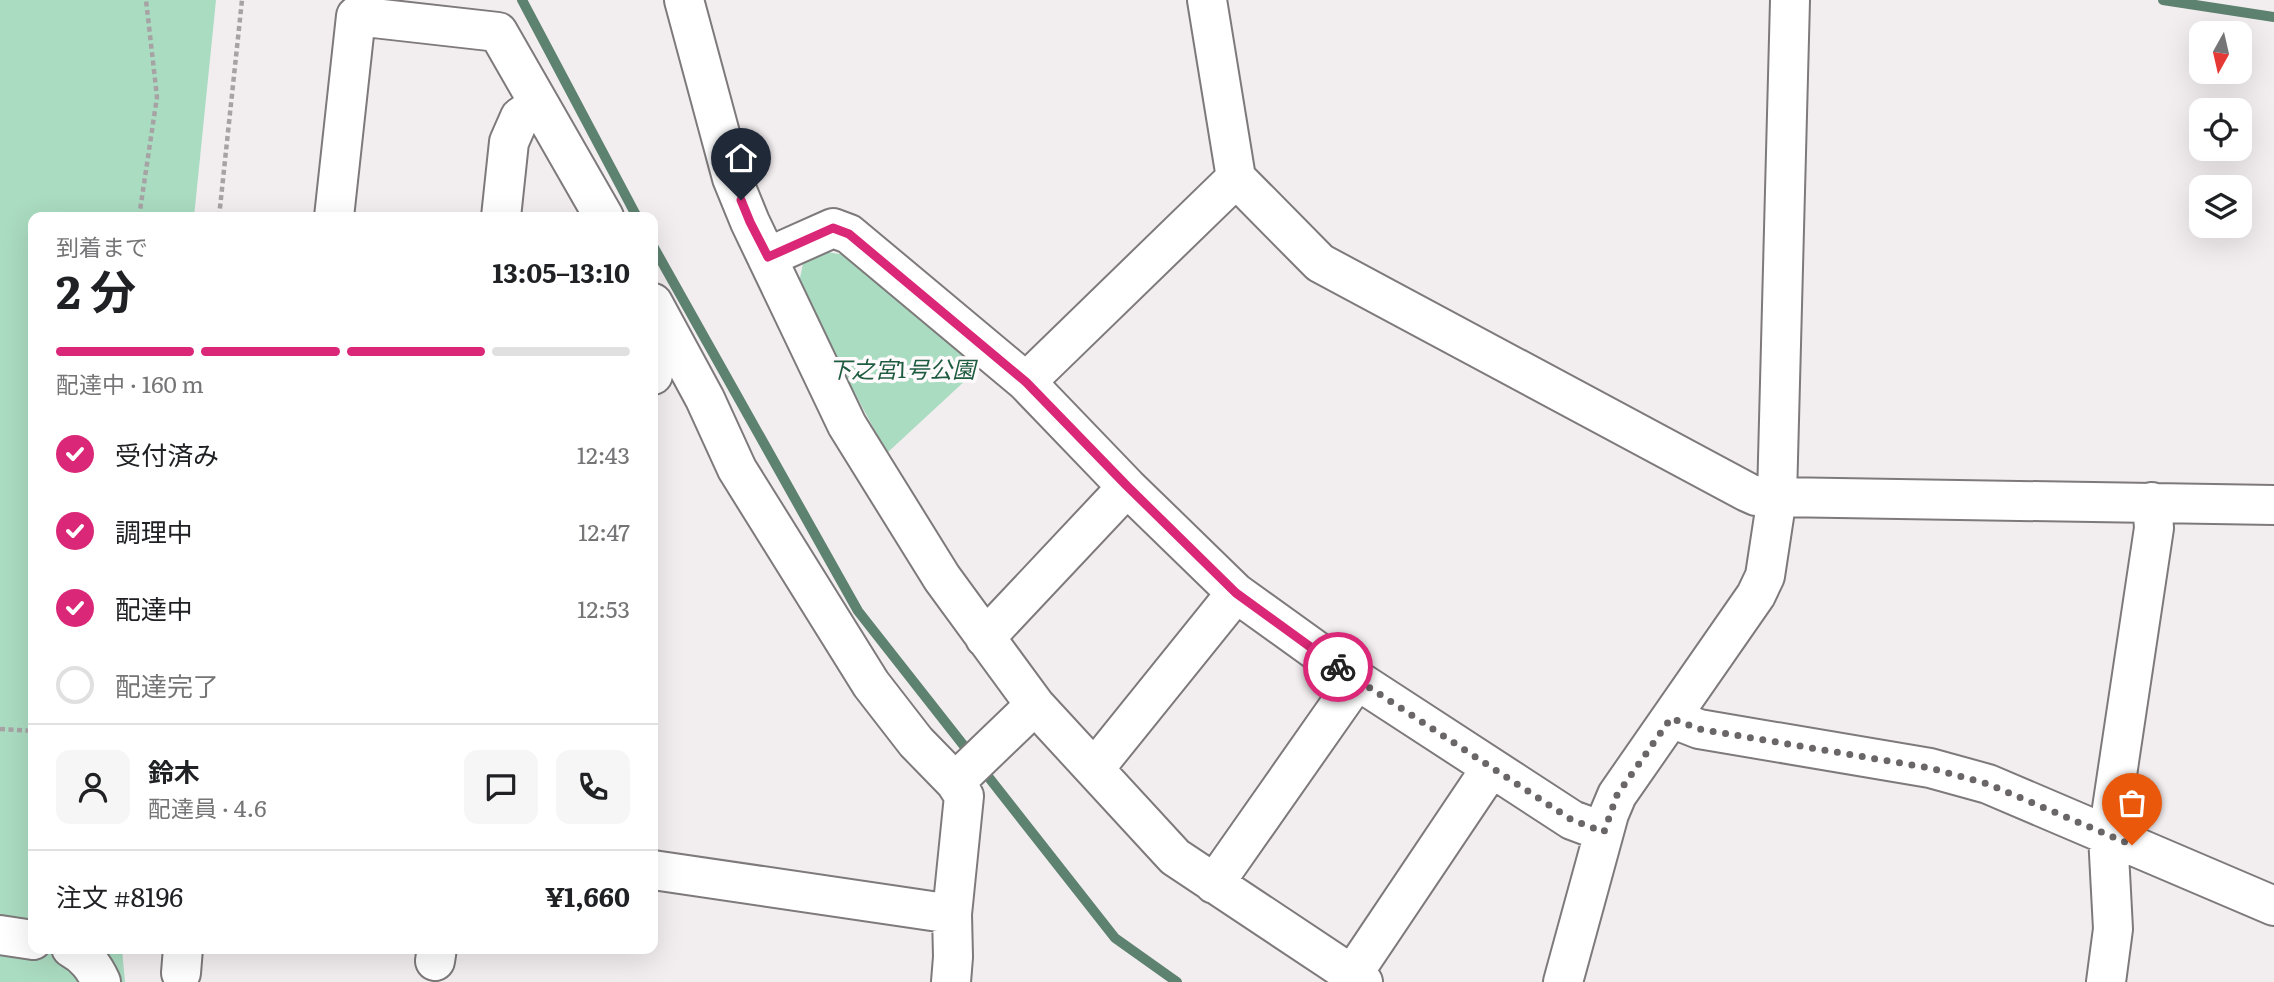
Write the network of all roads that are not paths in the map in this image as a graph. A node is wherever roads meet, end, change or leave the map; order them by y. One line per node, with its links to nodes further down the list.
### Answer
1 (684, 0): 10 (street)
2 (1207, 0): 6 (street)
3 (1790, 0): 16 (street)
4 (377, 9): 5 (street); 7 (street)
5 (539, 104): 8 (street); 9 (street)
6 (1236, 178): 14 (street); 16 (street)
7 (335, 212)
8 (502, 212)
9 (601, 212)
10 (768, 257): 14 (street); 20 (street)
11 (658, 313): 12 (street)
12 (673, 343): 13 (street); 26 (street)
13 (658, 364)
14 (1026, 382): 15 (street)
15 (1127, 486): 19 (street); 20 (street)
16 (1777, 497): 17 (street); 23 (street)
17 (2152, 502): 18 (street); 28 (street)
18 (2274, 505)
19 (1236, 593): 21 (street); 24 (street)
20 (985, 638): 22 (street)
21 (1357, 680): 25 (street); 30 (street)
22 (1035, 705): 24 (street); 26 (street)
23 (1671, 718): 27 (street); 28 (street)
24 (1095, 768): 30 (street)
25 (1491, 768): 27 (street); 36 (street)
26 (955, 782): 32 (street)
27 (1604, 832): 39 (street)
28 (2108, 835): 31 (street); 40 (street)
29 (658, 871): 32 (street)
30 (1214, 884): 36 (street)
31 (2274, 906)
32 (952, 914): 38 (street)
33 (0, 935): 34 (street)
34 (28, 939)
35 (81, 954): 37 (street)
36 (1358, 978)
37 (102, 982)
38 (951, 982)
39 (1563, 982)
40 (2106, 982)

